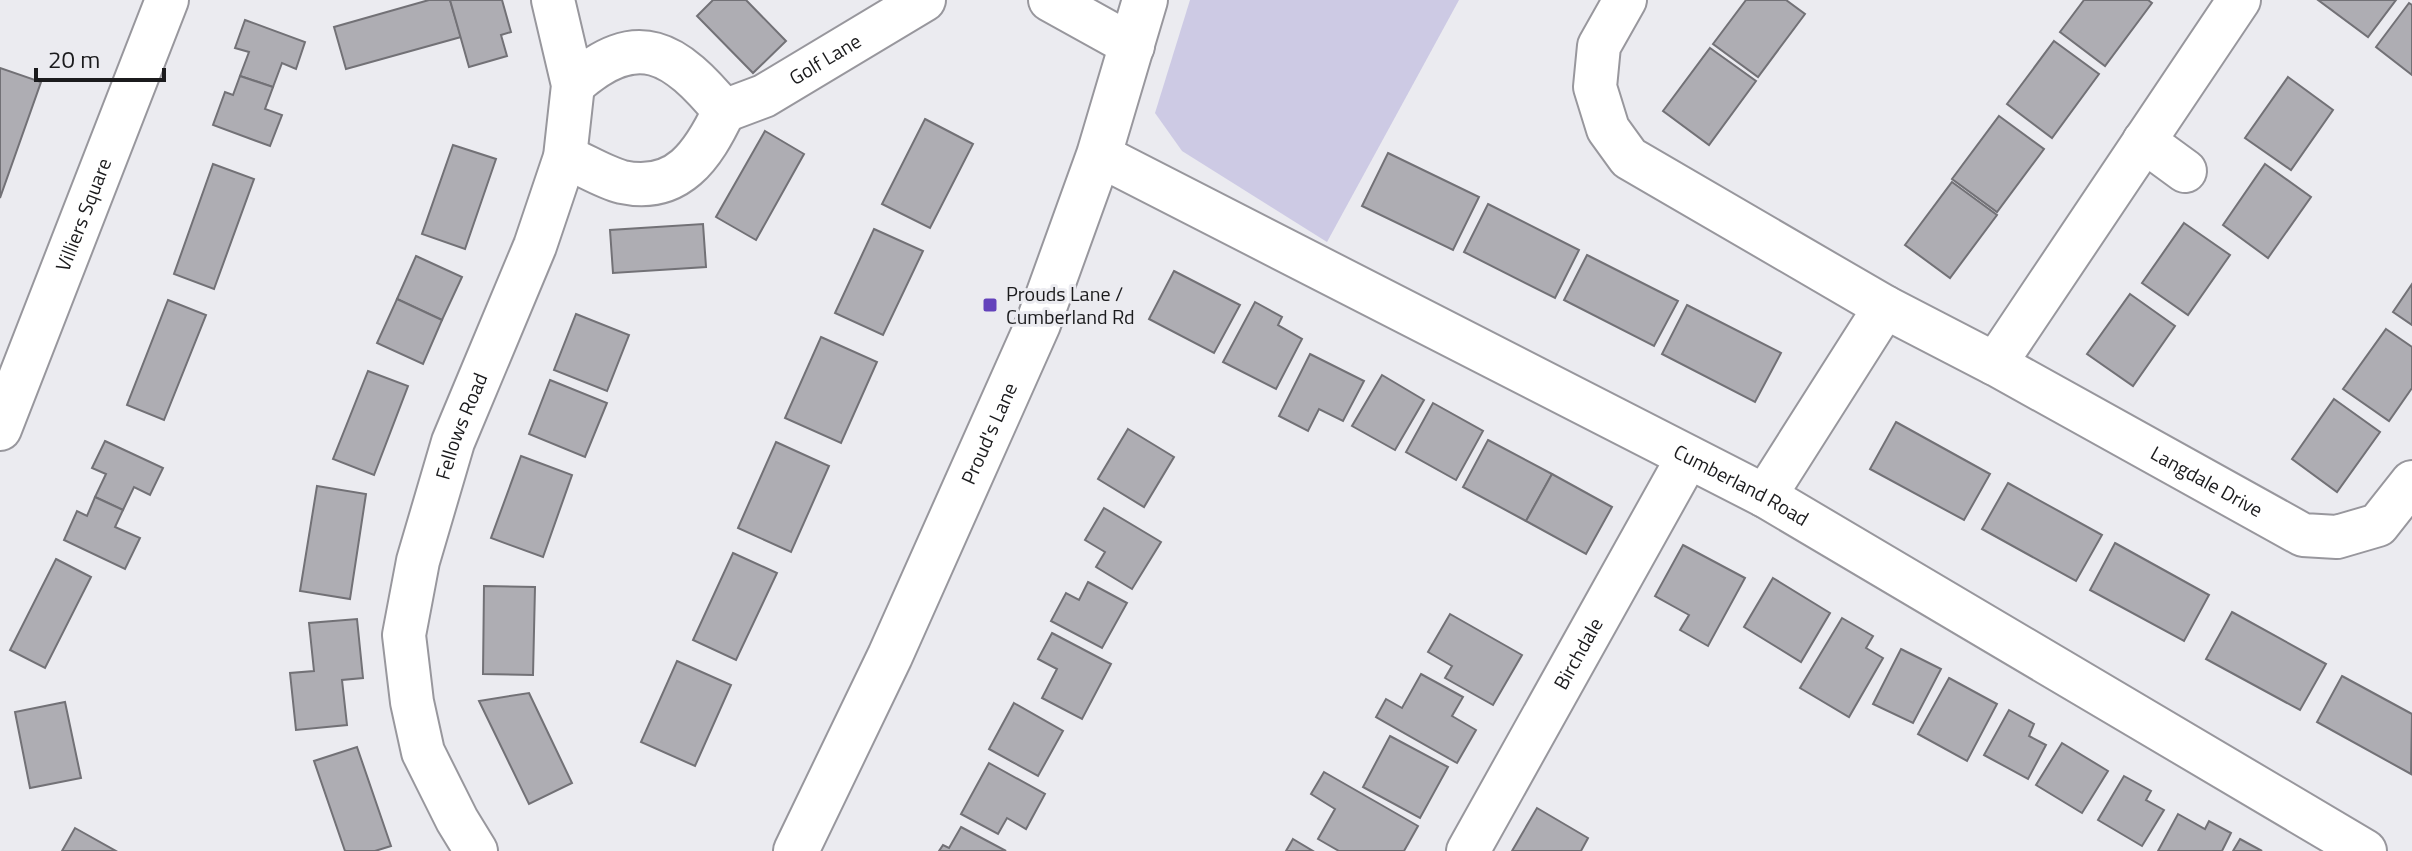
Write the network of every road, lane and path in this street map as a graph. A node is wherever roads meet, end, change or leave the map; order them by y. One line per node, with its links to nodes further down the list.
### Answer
1 (167, 0): 17 (street, Villiers Square)
2 (553, 0): 9 (street, Fellows Road)
3 (924, 0): 10 (street, Golf Lane)
4 (1050, 0): 8 (street)
5 (1145, 0): 8 (street, Proud's Lane)
6 (1625, 0): 15 (street, Langdale Drive)
7 (2239, 0): 11 (street)
8 (1133, 46): 12 (street, Proud's Lane)
9 (573, 85): 10 (street); 13 (street, Fellows Road)
10 (724, 111): 13 (street)
11 (2144, 141): 14 (street); 16 (street)
12 (1099, 155): 18 (street, Cumberland Road); 22 (street, Proud's Lane)
13 (565, 157): 21 (street, Fellows Road)
14 (2185, 171)
15 (1885, 307): 16 (street, Langdale Drive); 20 (street)
16 (1995, 364): 19 (street, Langdale Drive)
17 (0, 429)
18 (1688, 457): 20 (street, Cumberland Road); 23 (street, Birchdale)
19 (2412, 482)
20 (1765, 496): 24 (street, Cumberland Road)
21 (476, 851)
22 (796, 851)
23 (1468, 851)
24 (2365, 851)

